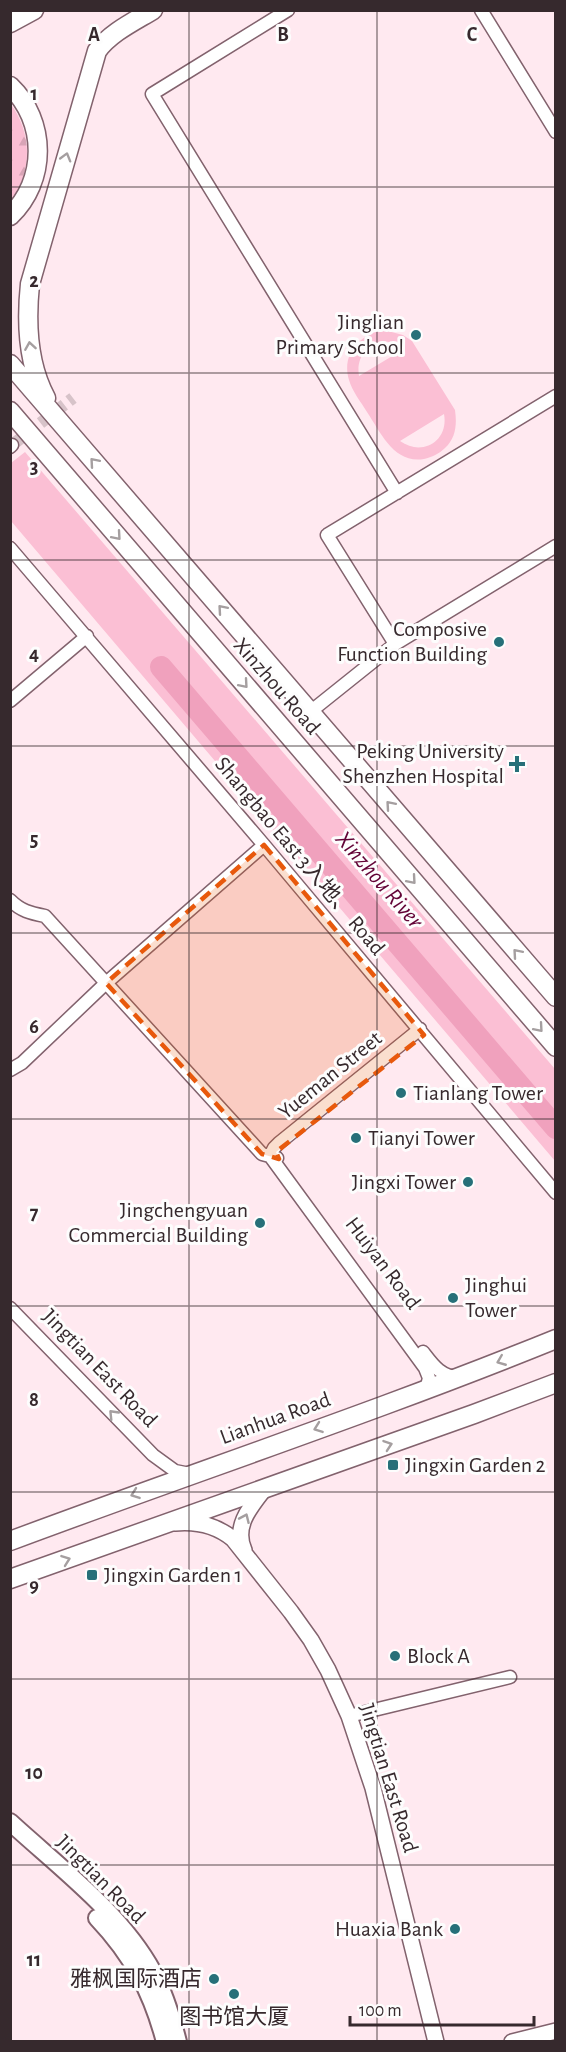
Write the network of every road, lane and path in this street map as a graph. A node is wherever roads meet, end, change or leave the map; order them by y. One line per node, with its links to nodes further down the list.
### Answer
1 (34, 10): 5 (main road)
2 (153, 10): 12 (main road, one-way to 2)
3 (288, 10): 14 (street)
4 (481, 10): 7 (street)
5 (10, 23)
6 (10, 86): 8 (main road)
7 (555, 132)
8 (10, 216)
9 (10, 364): 12 (main road, Xinzhou Road)
10 (555, 396): 14 (street)
11 (10, 411): 13 (main road, Xinzhou Road)
12 (58, 420): 20 (main road, Xinzhou Road, one-way to 12)
13 (17, 423): 26 (main road, Xinzhou Road, one-way to 26)
14 (397, 493): 18 (street)
15 (555, 546): 18 (street)
16 (10, 548): 17 (street, Shangbao East 3入地、 Road)
17 (87, 636): 19 (street); 21 (street, Shangbao East 3入地、 Road)
18 (394, 644): 20 (street)
19 (10, 701)
20 (310, 712): 24 (main road, Xinzhou Road, one-way to 20)
21 (264, 845): 23 (street); 25 (street, Shangbao East 3入地、 Road)
22 (10, 900): 23 (street)
23 (106, 982): 27 (street); 28 (street)
24 (555, 997)
25 (422, 1032): 28 (street, Yueman Street); 29 (street, Shangbao East 3入地、 Road)
26 (555, 1047)
27 (10, 1070)
28 (274, 1158): 32 (street, Huiyan Road); 34 (street, Huiyan Road)
29 (555, 1193)
30 (10, 1308): 35 (street, Jingtian East Road, one-way to 30)
31 (555, 1339): 32 (main road, Lianhua Road, one-way to 32)
32 (463, 1376): 34 (main road, Lianhua Road)
33 (553, 1385): 36 (main road, one-way to 33)
34 (426, 1390): 35 (main road, Lianhua Road, one-way to 35)
35 (190, 1474): 38 (main road, Lianhua Road, one-way to 38)
36 (265, 1488): 37 (main road); 39 (street, one-way to 36)
37 (165, 1525): 39 (street, Jingtian East Road); 40 (main road, one-way to 37)
38 (10, 1541)
39 (245, 1552): 42 (street, Jingtian East Road)
40 (10, 1580)
41 (510, 1677): 42 (street)
42 (349, 1716): 48 (street, Jingtian East Road)
43 (10, 1822): 47 (main road, Jingtian Road)
44 (10, 1838): 46 (main road, Jingtian Road)
45 (555, 2031): 49 (street)
46 (165, 2042)
47 (178, 2042)
48 (436, 2042)
49 (512, 2042)

